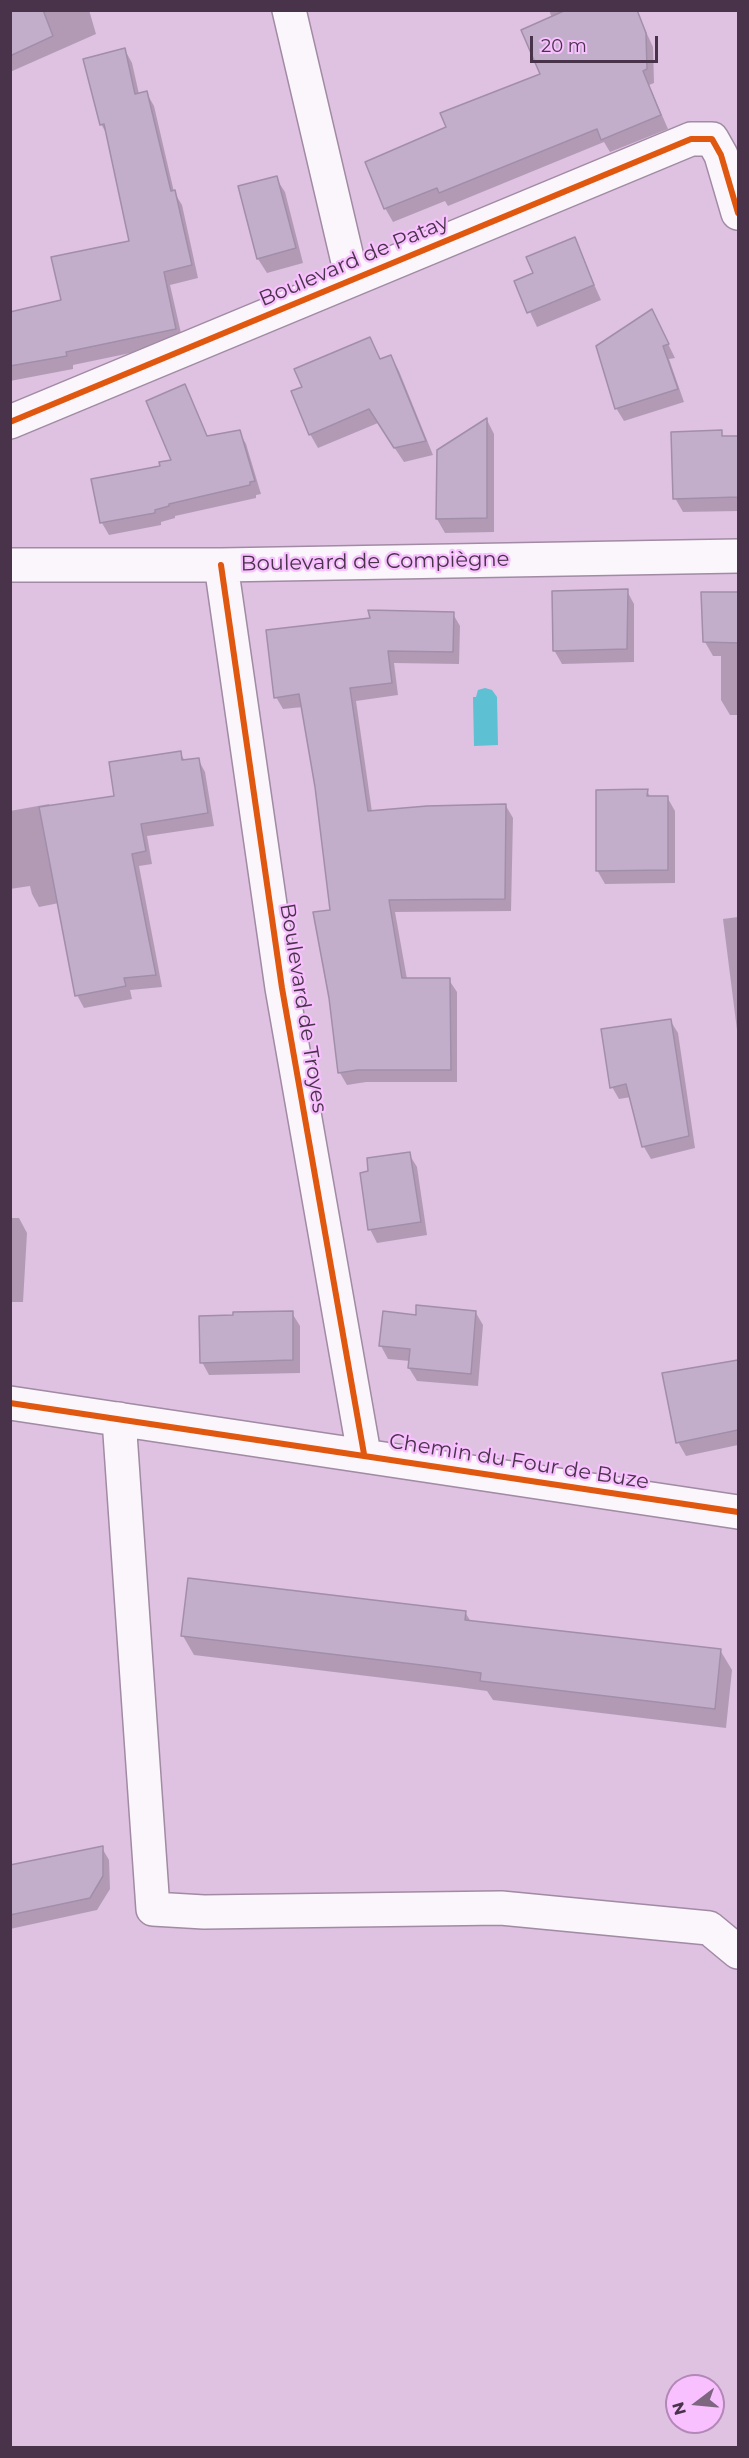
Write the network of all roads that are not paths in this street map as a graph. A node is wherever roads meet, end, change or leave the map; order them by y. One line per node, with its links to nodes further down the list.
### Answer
1 (289, 10): 3 (street)
2 (738, 213): 3 (street, Boulevard de Patay)
3 (352, 279): 4 (street, Boulevard de Patay)
4 (10, 422)
5 (738, 556): 7 (street, Boulevard de Compiègne)
6 (10, 565): 7 (street, Boulevard de Compiègne)
7 (221, 565): 10 (street, Boulevard de Troyes)
8 (10, 1403): 9 (street, Chemin du Four de Buze)
9 (119, 1419): 10 (street, Chemin du Four de Buze); 12 (street)
10 (364, 1454): 11 (street, Chemin du Four de Buze)
11 (738, 1512)
12 (738, 1952)

